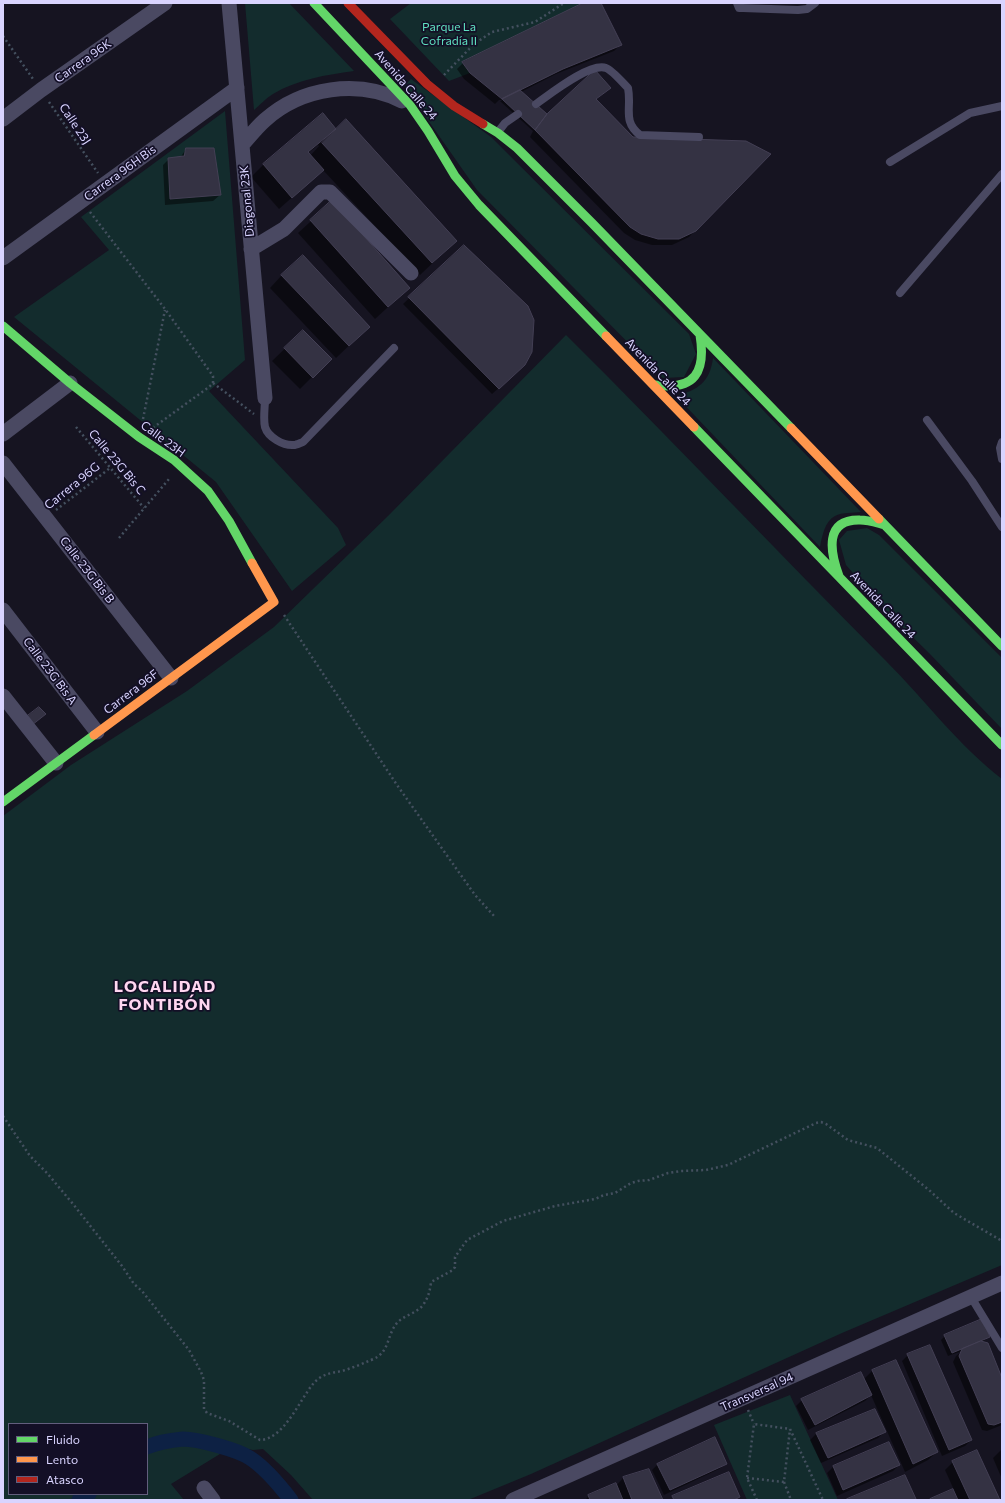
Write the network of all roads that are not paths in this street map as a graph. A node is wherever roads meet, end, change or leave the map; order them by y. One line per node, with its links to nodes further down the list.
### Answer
1 (165, 3): 12 (street, Carrera 96K)
2 (229, 3): 7 (street, Diagonal 23K)
3 (314, 3): 9 (main road, Avenida Calle 24)
4 (348, 3): 13 (main road, Avenida Calle 24)
5 (737, 3): 6 (lane)
6 (815, 3)
7 (237, 88): 15 (street, Diagonal 23K); 19 (street, Carrera 96H Bis)
8 (536, 104): 14 (lane)
9 (410, 105): 15 (street); 26 (main road, Avenida Calle 24)
10 (1002, 106): 16 (lane)
11 (518, 114): 13 (lane)
12 (3, 119)
13 (498, 132): 23 (main road, Avenida Calle 24)
14 (698, 137)
15 (242, 145): 18 (street, Diagonal 23K)
16 (890, 162)
17 (1002, 174): 21 (lane)
18 (251, 249): 20 (street); 27 (street, Diagonal 23K)
19 (3, 258)
20 (411, 272)
21 (900, 293)
22 (3, 326): 25 (main road, Calle 23H)
23 (700, 335): 26 (main road); 33 (main road, Avenida Calle 24)
24 (394, 348): 27 (lane)
25 (70, 383): 29 (street); 36 (main road, Calle 23H)
26 (655, 385): 35 (main road, Avenida Calle 24)
27 (265, 398)
28 (927, 420): 34 (lane)
29 (3, 434)
30 (1002, 442): 31 (lane)
31 (1002, 459)
32 (3, 463): 39 (street, Calle 23G Bis B)
33 (885, 525): 35 (main road); 38 (main road, Avenida Calle 24)
34 (1002, 527)
35 (839, 577): 42 (main road, Avenida Calle 24)
36 (274, 602): 39 (main road, Carrera 96F)
37 (3, 610): 41 (street, Calle 23G Bis A)
38 (1002, 646)
39 (171, 678): 41 (main road, Carrera 96F)
40 (3, 696): 43 (street)
41 (97, 732): 43 (main road, Carrera 96F)
42 (1002, 745)
43 (56, 763): 44 (main road, Carrera 96F)
44 (3, 802)
45 (1002, 1283): 46 (street, Transversal 94)
46 (970, 1297): 47 (lane); 48 (street, Transversal 94)
47 (1002, 1348)
48 (513, 1500)

